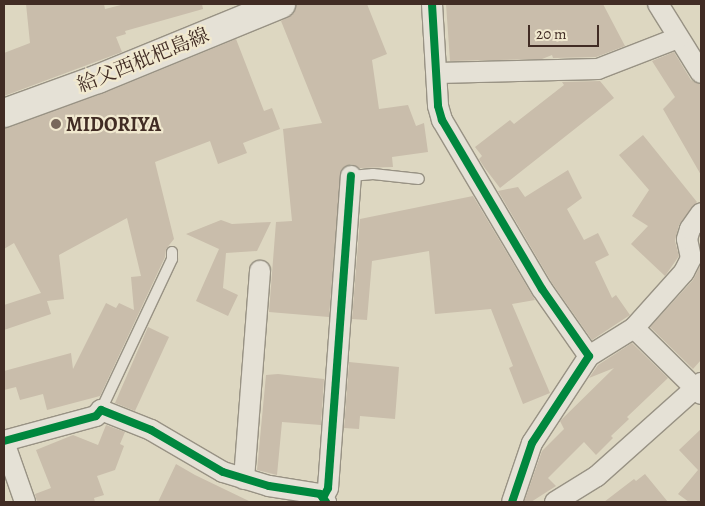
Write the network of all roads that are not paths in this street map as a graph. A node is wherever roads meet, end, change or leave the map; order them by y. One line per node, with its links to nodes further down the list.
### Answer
1 (281, 4): 7 (main road, 給父西枇杷島線)
2 (432, 4): 5 (street)
3 (658, 4): 4 (street)
4 (678, 38): 5 (street); 6 (street)
5 (438, 73): 14 (street)
6 (701, 74)
7 (4, 113)
8 (351, 176): 9 (lane); 19 (street)
9 (419, 179)
10 (701, 213): 13 (street)
11 (172, 252): 16 (lane)
12 (260, 271): 18 (street)
13 (634, 328): 14 (street); 15 (street)
14 (589, 356): 21 (street)
15 (699, 388): 22 (street)
16 (101, 410): 17 (street); 18 (street)
17 (4, 441): 20 (street)
18 (244, 479): 19 (street)
19 (324, 500)
20 (26, 502)
21 (512, 502)
22 (555, 502)

